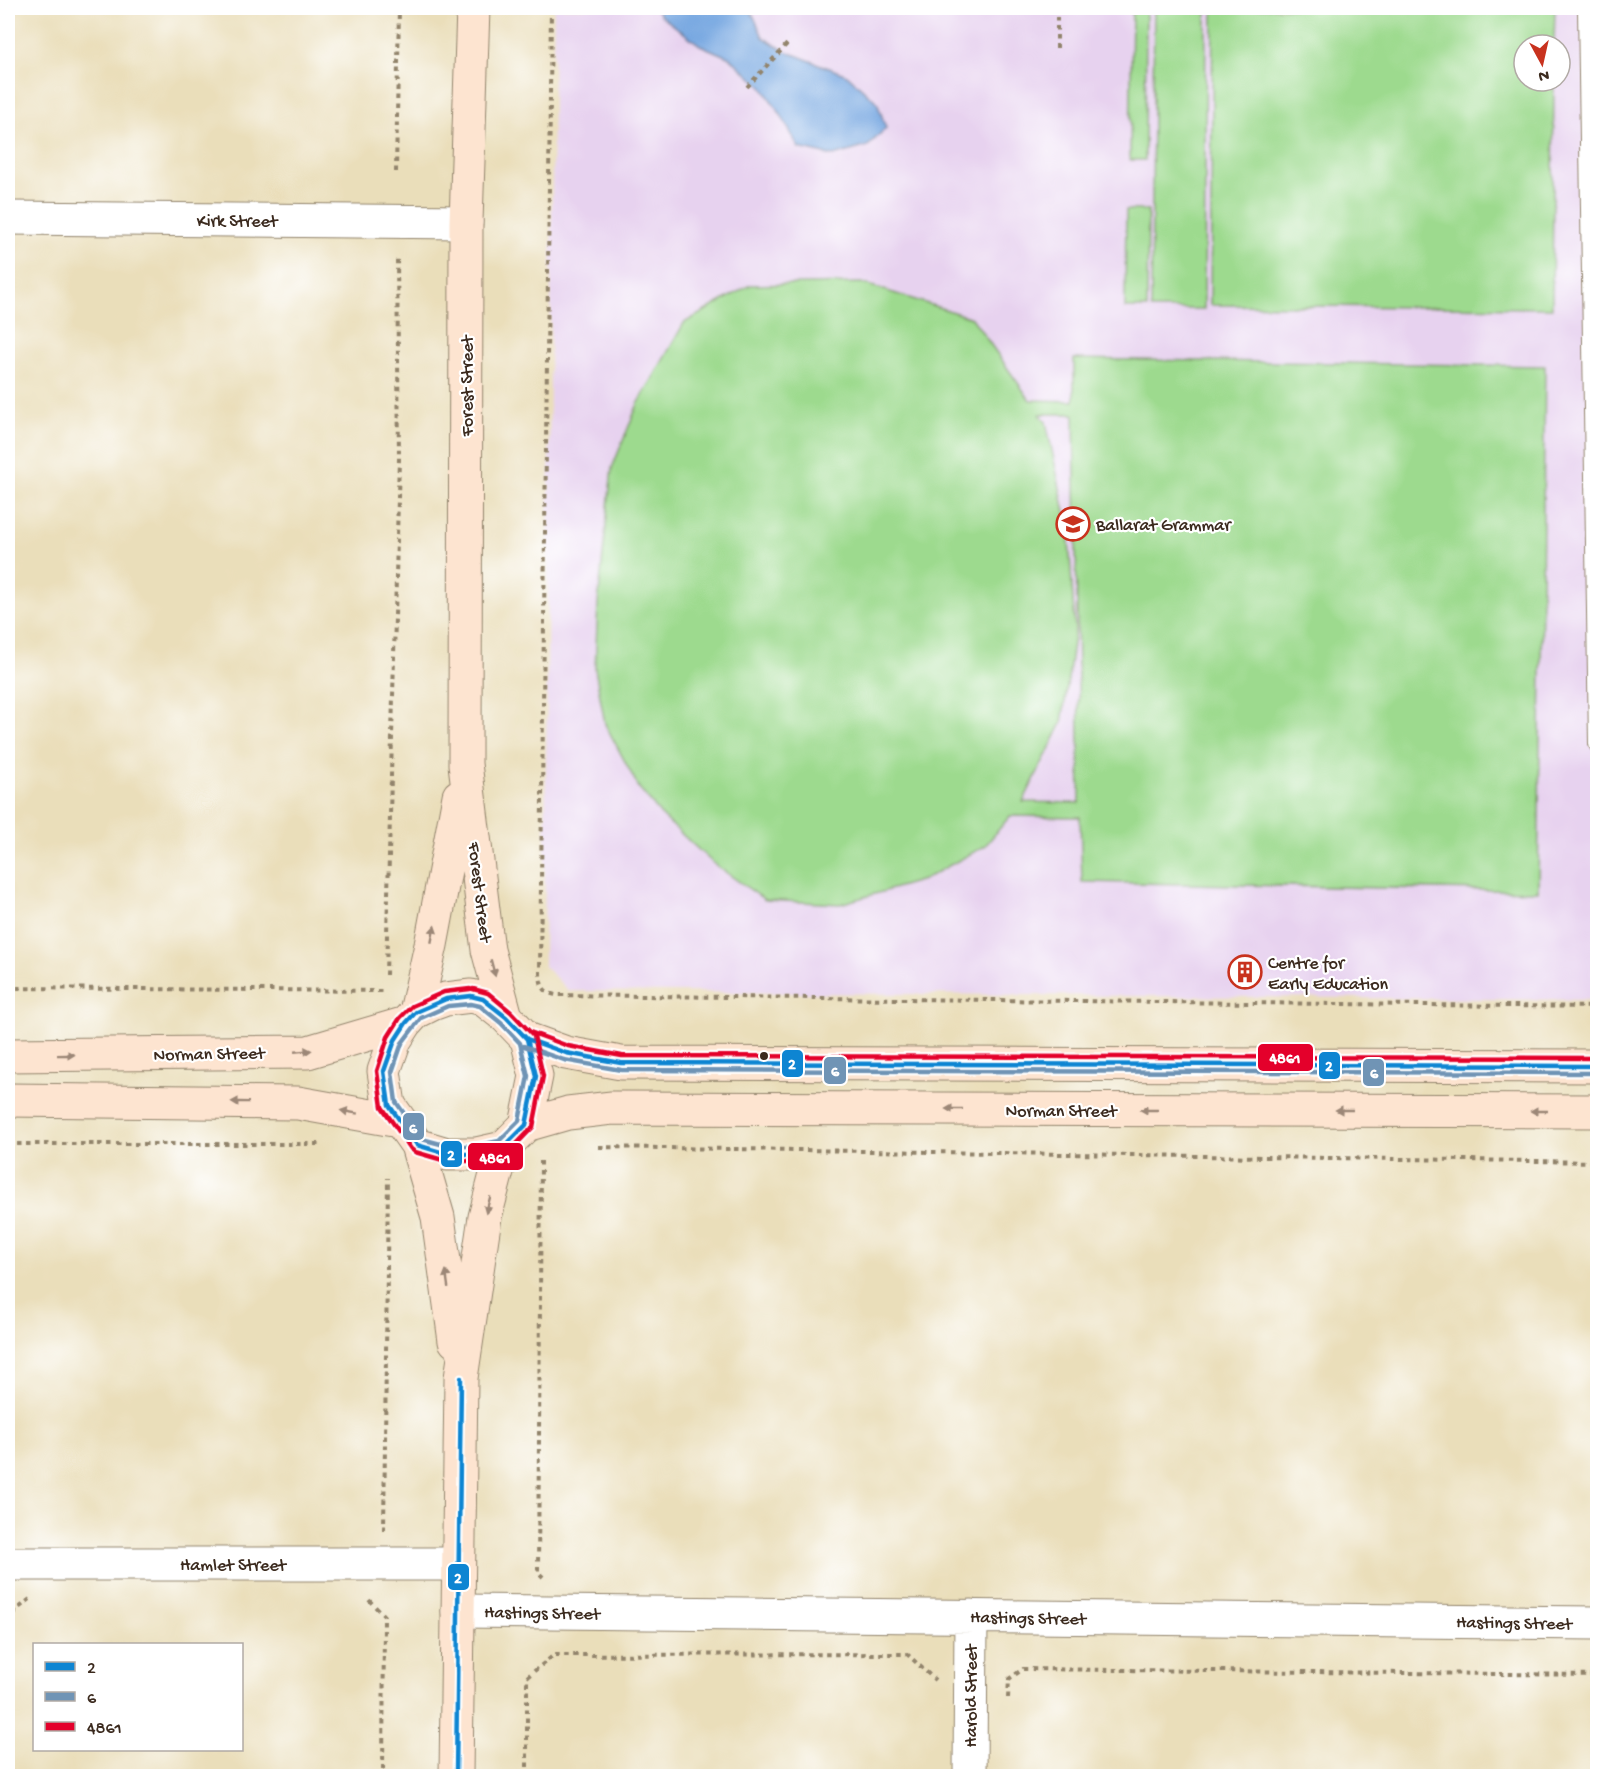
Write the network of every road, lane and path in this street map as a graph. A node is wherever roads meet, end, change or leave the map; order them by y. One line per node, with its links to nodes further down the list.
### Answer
1 (399, 8): 9 (path)
2 (473, 8): 11 (main road, Forest Street)
3 (551, 8): 18 (path)
4 (1057, 8): 7 (path)
5 (1587, 8): 13 (lane)
6 (788, 43): 8 (path)
7 (1057, 48)
8 (747, 87)
9 (396, 172)
10 (8, 218): 11 (street, Kirk Street)
11 (466, 222): 14 (main road, Forest Street)
12 (396, 246): 15 (path)
13 (1598, 744)
14 (465, 764): 19 (main road, Forest Street, one-way to 14); 20 (main road, Forest Street, one-way to 20)
15 (386, 980)
16 (8, 988): 17 (path)
17 (386, 992)
18 (1598, 1007)
19 (411, 1017): 20 (main road); 21 (main road, Norman Street, one-way to 19); 26 (main road)
20 (517, 1028): 22 (main road); 25 (main road)
21 (8, 1055)
22 (1598, 1066)
23 (8, 1100): 26 (main road, one-way to 23)
24 (1598, 1111): 25 (main road, Norman Street, one-way to 25)
25 (526, 1125): 30 (main road)
26 (408, 1133): 30 (main road); 34 (main road, one-way to 26)
27 (8, 1144): 28 (path)
28 (330, 1144)
29 (588, 1147): 32 (path)
30 (503, 1148): 34 (main road, one-way to 34)
31 (541, 1158): 38 (path)
32 (1598, 1162)
33 (388, 1167): 35 (path)
34 (461, 1378): 37 (main road)
35 (384, 1530)
36 (8, 1564): 37 (street, Hamlet Street)
37 (458, 1564): 40 (main road)
38 (550, 1583)
39 (31, 1598): 47 (path)
40 (458, 1611): 42 (street, Hastings Street); 49 (main road)
41 (384, 1616): 48 (path)
42 (971, 1616): 43 (street, Hastings Street); 51 (street, Harold Street)
43 (1598, 1623)
44 (1598, 1675): 45 (path)
45 (1009, 1678)
46 (935, 1680): 50 (path)
47 (9, 1776)
48 (383, 1776)
49 (456, 1776)
50 (527, 1776)
51 (970, 1776)

